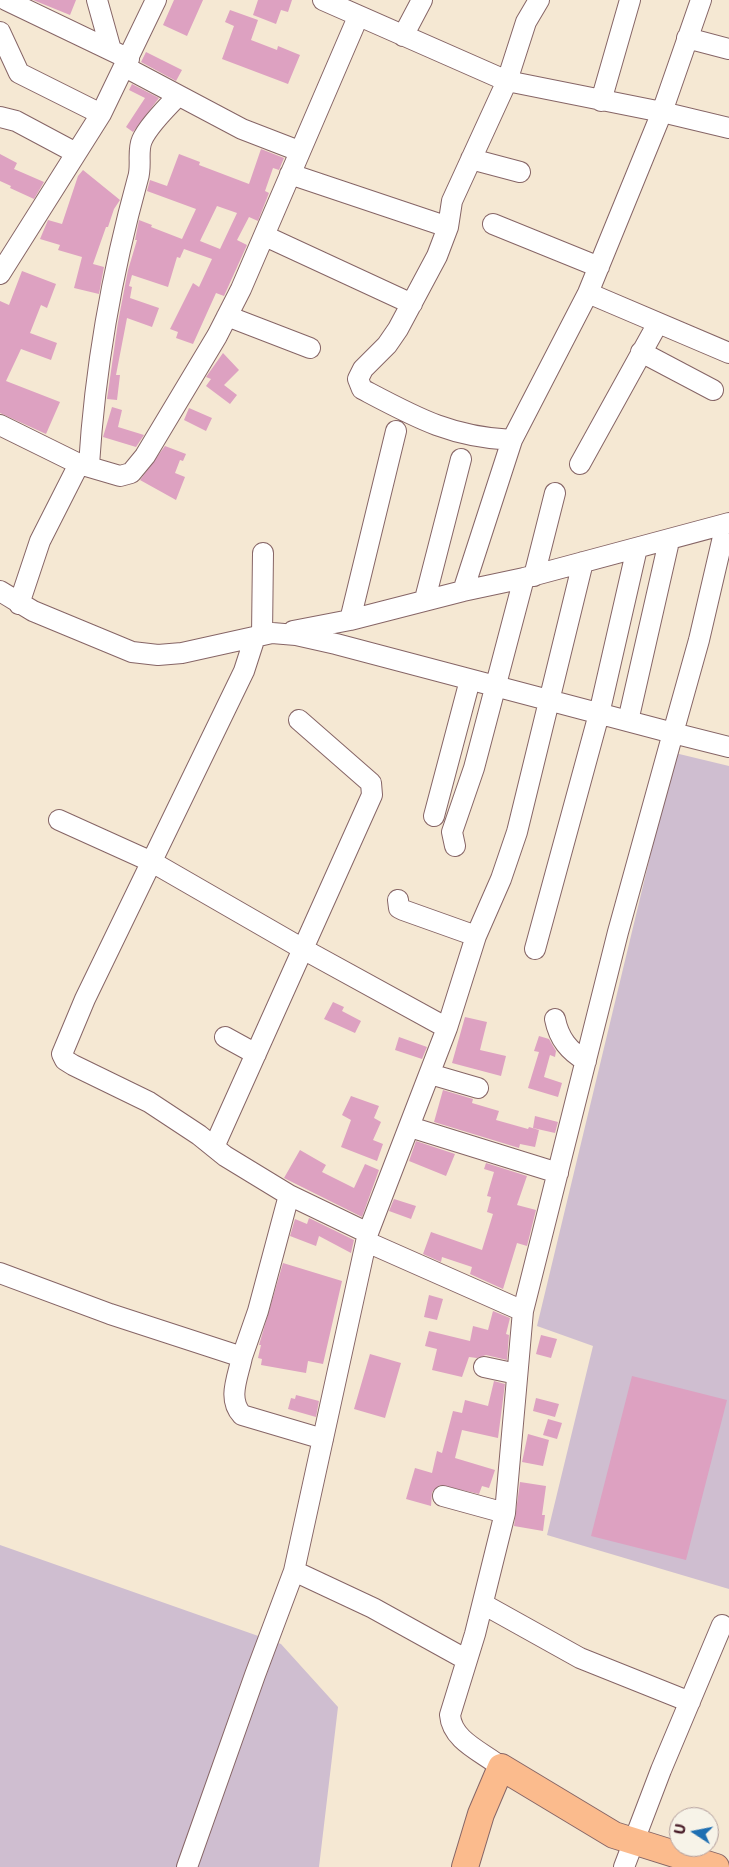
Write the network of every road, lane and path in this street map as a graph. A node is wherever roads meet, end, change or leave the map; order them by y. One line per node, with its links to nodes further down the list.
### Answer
1 (6, 0): 14 (street)
2 (97, 0): 14 (street)
3 (156, 0): 14 (street)
4 (323, 0): 9 (street)
5 (422, 0): 11 (street)
6 (539, 0): 15 (street)
7 (630, 0): 17 (street)
8 (701, 0): 12 (street)
9 (358, 17): 11 (street); 22 (street)
10 (0, 32): 19 (street)
11 (403, 36): 15 (street)
12 (687, 38): 13 (street); 18 (street)
13 (729, 49)
14 (122, 59): 16 (street); 19 (street)
15 (507, 81): 17 (street); 24 (street)
16 (178, 96): 22 (street); 45 (street)
17 (601, 101): 18 (street)
18 (662, 112): 21 (street); 30 (street)
19 (101, 114): 23 (street)
20 (0, 117): 23 (street)
21 (729, 128)
22 (299, 151): 26 (street)
23 (76, 153): 31 (street)
24 (472, 159): 25 (street); 28 (street)
25 (520, 172)
26 (290, 174): 28 (street); 29 (street)
27 (493, 224): 30 (street)
28 (448, 227): 33 (street)
29 (265, 236): 33 (street); 34 (street)
30 (599, 267): 32 (street)
31 (0, 274)
32 (588, 293): 35 (street); 42 (street)
33 (412, 304): 42 (street)
34 (227, 316): 36 (street); 45 (street)
35 (658, 322): 37 (street); 38 (street)
36 (310, 348)
37 (641, 352): 39 (street); 44 (street)
38 (729, 353)
39 (713, 390)
40 (0, 425): 45 (street)
41 (396, 431): 57 (street)
42 (509, 448): 54 (street)
43 (461, 459): 55 (street)
44 (580, 464)
45 (84, 465): 56 (street)
46 (555, 493): 52 (street)
47 (728, 524): 48 (street); 66 (street)
48 (669, 541): 49 (street); 65 (street)
49 (637, 548): 51 (street); 63 (street)
50 (263, 553): 59 (street)
51 (584, 562): 52 (street); 62 (street)
52 (529, 577): 54 (street); 61 (street)
53 (0, 591): 56 (street)
54 (463, 591): 55 (street)
55 (425, 599): 57 (street)
56 (26, 608): 59 (street)
57 (350, 620): 58 (street)
58 (283, 633): 59 (street); 60 (street)
59 (258, 636): 71 (street)
60 (470, 680): 61 (street); 68 (street)
61 (496, 687): 62 (street); 70 (street)
62 (549, 700): 63 (street); 73 (street)
63 (599, 714): 65 (street); 75 (street)
64 (299, 720): 74 (street)
65 (628, 721): 66 (street)
66 (673, 733): 67 (street); 80 (street)
67 (729, 747)
68 (434, 816)
69 (58, 820): 71 (street)
70 (455, 846)
71 (152, 862): 74 (street); 84 (street)
72 (398, 900): 73 (street)
73 (476, 936): 77 (street)
74 (303, 949): 77 (street); 79 (street)
75 (535, 950)
76 (555, 1019): 80 (street)
77 (447, 1028): 81 (street)
78 (225, 1037): 79 (street)
79 (256, 1054): 84 (street)
80 (586, 1061): 85 (street)
81 (430, 1074): 82 (street); 83 (street)
82 (478, 1088)
83 (410, 1127): 85 (street); 87 (street)
84 (214, 1146): 86 (street)
85 (558, 1173): 89 (street)
86 (289, 1195): 87 (street); 90 (street)
87 (367, 1238): 89 (street); 93 (street)
88 (0, 1273): 90 (street)
89 (523, 1311): 92 (street)
90 (242, 1357): 93 (street)
91 (484, 1367): 92 (street)
92 (517, 1374): 95 (street)
93 (323, 1439): 96 (street)
94 (443, 1496): 95 (street)
95 (505, 1514): 97 (street)
96 (294, 1571): 99 (street); 103 (street)
97 (483, 1604): 99 (street); 100 (street)
98 (722, 1625): 100 (street)
99 (467, 1660): 101 (street)
100 (690, 1702): 102 (street)
101 (501, 1767): 102 (main road); 104 (main road)
102 (633, 1841): 105 (street); 106 (main road)
103 (187, 1867)
104 (465, 1867)
105 (624, 1867)
106 (716, 1867)

